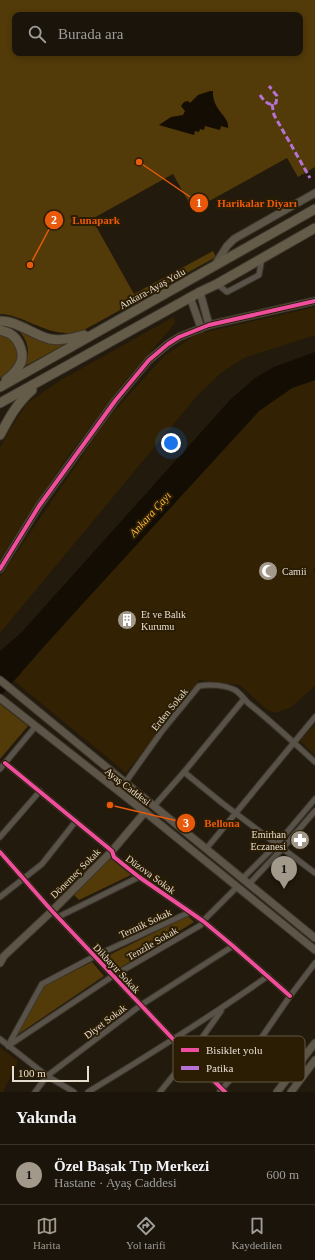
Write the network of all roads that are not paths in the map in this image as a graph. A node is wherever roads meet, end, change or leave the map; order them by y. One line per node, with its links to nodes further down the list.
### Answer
1 (315, 193): 4 (street)
2 (315, 209): 4 (highway, Ankara-Ayaş Yolu)
3 (315, 228): 5 (highway)
4 (214, 267): 14 (highway, Ankara-Ayaş Yolu)
5 (200, 292): 6 (highway); 8 (street)
6 (190, 297): 9 (street); 15 (highway)
7 (315, 301): 11 (street)
8 (204, 305): 9 (street); 11 (street)
9 (194, 308): 12 (street)
10 (0, 321): 14 (highway)
11 (209, 324): 12 (street)
12 (201, 328): 19 (street)
13 (0, 330): 16 (highway)
14 (95, 333): 16 (highway, Ankara-Ayaş Yolu)
15 (47, 377): 17 (highway); 18 (highway)
16 (0, 386)
17 (0, 403)
18 (0, 435)
19 (0, 569)
20 (0, 680): 30 (street, Ayaş Caddesi)
21 (1, 699): 24 (street, Ayaş Caddesi)
22 (244, 699): 25 (street, Erden Sokak); 29 (street); 30 (street, Erden Sokak)
23 (315, 717): 25 (street)
24 (35, 726): 27 (street); 35 (street, Ayaş Caddesi)
25 (294, 742): 26 (street, Erden Sokak); 36 (street)
26 (315, 762)
27 (5, 763): 28 (street); 31 (street, Düzova Sokak)
28 (0, 769)
29 (184, 772): 33 (street); 36 (street)
30 (125, 783): 33 (street, Ayaş Caddesi)
31 (40, 791): 37 (street, Düzova Sokak); 38 (street)
32 (315, 799): 39 (street)
33 (154, 806): 41 (street, Ayaş Caddesi)
34 (315, 811): 40 (street)
35 (145, 812): 42 (street, Dönemeç Sokak); 49 (street, Ayaş Caddesi)
36 (235, 813): 39 (street); 41 (street)
37 (76, 821): 42 (street, Düzova Sokak); 46 (street)
38 (0, 837)
39 (277, 844): 40 (street); 47 (street)
40 (283, 848): 44 (street); 48 (street)
41 (206, 849): 47 (street, Ayaş Caddesi)
42 (112, 851): 45 (street, Düzova Sokak); 51 (street, Dönemeç Sokak)
43 (0, 852): 46 (street, Dikbayır Sokak)
44 (315, 873)
45 (139, 877): 52 (street, Düzova Sokak); 53 (street)
46 (23, 879): 50 (street); 51 (street, Dikbayır Sokak)
47 (242, 879): 48 (street, Ayaş Caddesi)
48 (249, 884): 55 (street, Ayaş Caddesi)
49 (237, 887): 54 (street, Tenzile Sokak); 57 (street, Ayaş Caddesi)
50 (0, 897)
51 (52, 911): 53 (street, Dikbayır Sokak); 60 (street, Dönemeç Sokak)
52 (190, 912): 54 (street, Düzova Sokak); 58 (street, Termik Sokak)
53 (58, 917): 58 (street, Dikbayır Sokak)
54 (203, 921): 56 (street, Düzova Sokak); 61 (street, Tenzile Sokak)
55 (315, 938)
56 (233, 946): 62 (street, Düzova Sokak); 64 (street, Diyet Sokak)
57 (315, 950)
58 (95, 956): 61 (street, Dikbayır Sokak); 73 (street, Termik Sokak)
59 (315, 963): 63 (street)
60 (0, 964)
61 (113, 976): 64 (street, Dikbayır Sokak); 73 (street, Tenzile Sokak)
62 (268, 976): 63 (street, Düzova Sokak); 65 (street)
63 (290, 996): 68 (street)
64 (141, 1005): 70 (street, Dikbayır Sokak); 77 (street, Diyet Sokak)
65 (223, 1008): 66 (street); 67 (street)
66 (180, 1036)
67 (203, 1036)
68 (263, 1036)
69 (0, 1039): 73 (street)
70 (173, 1039)
71 (173, 1041): 86 (street)
72 (315, 1042): 74 (street)
73 (8, 1046): 77 (street)
74 (305, 1055)
75 (315, 1060): 76 (street)
76 (305, 1073)
77 (47, 1076): 84 (street, Diyet Sokak); 85 (street)
78 (173, 1076): 87 (street)
79 (214, 1082): 83 (street, Dikbayır Sokak)
80 (229, 1082): 83 (street)
81 (285, 1082): 88 (street)
82 (298, 1082): 89 (street)
83 (222, 1091)
84 (35, 1092)
85 (74, 1092)
86 (88, 1092)
87 (160, 1092)
88 (277, 1092)
89 (291, 1092)

